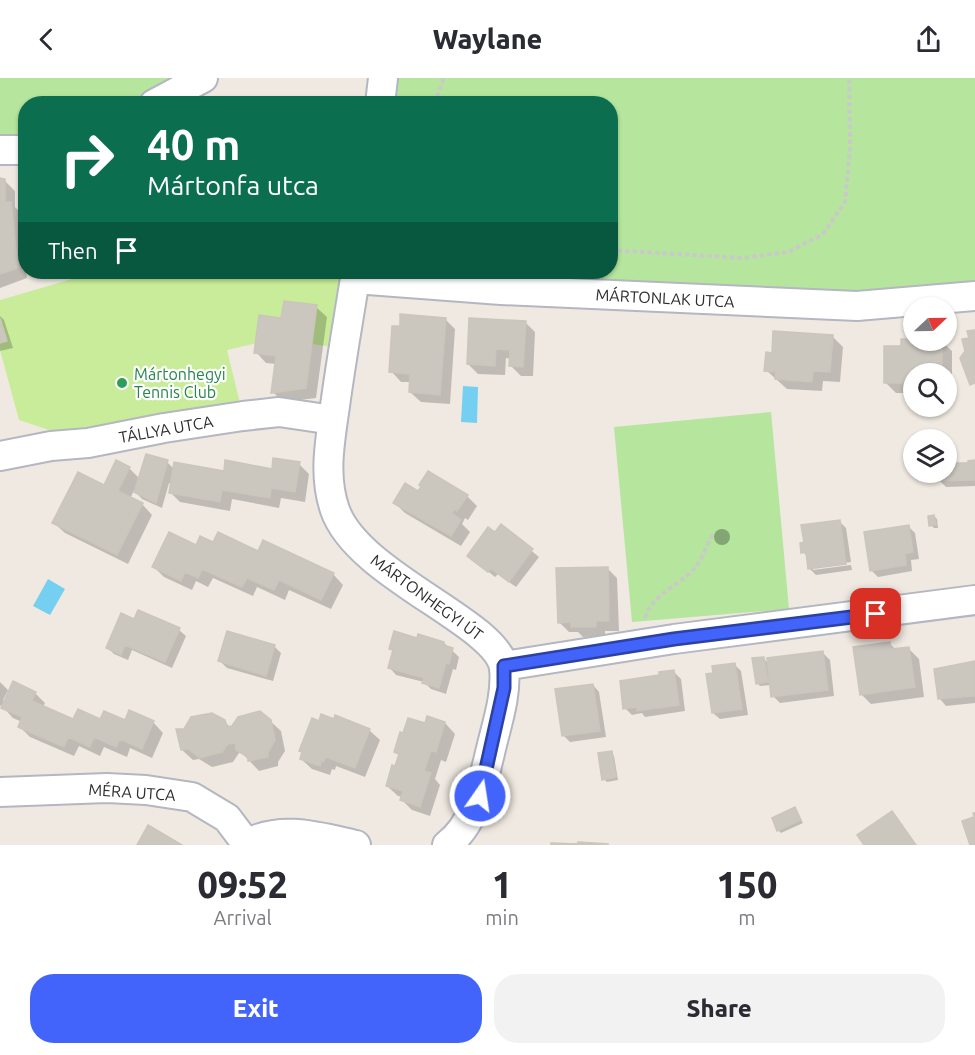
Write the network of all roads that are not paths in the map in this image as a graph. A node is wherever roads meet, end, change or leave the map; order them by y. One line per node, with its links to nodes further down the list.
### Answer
1 (203, 78): 3 (street)
2 (382, 78): 4 (street)
3 (169, 96)
4 (381, 96)
5 (0, 150): 6 (street)
6 (18, 150)
7 (354, 279): 10 (street, MÁRTONHEGYI ÚT)
8 (394, 279): 9 (street, MÁRTONLAK UTCA)
9 (975, 296)
10 (333, 420): 11 (street, TÁLLYA UTCA); 13 (street, MÁRTONHEGYI ÚT)
11 (0, 456)
12 (975, 600): 13 (street)
13 (504, 666): 17 (street)
14 (0, 792): 15 (street, MÉRA UTCA)
15 (246, 844): 16 (street)
16 (356, 845)
17 (447, 845)

